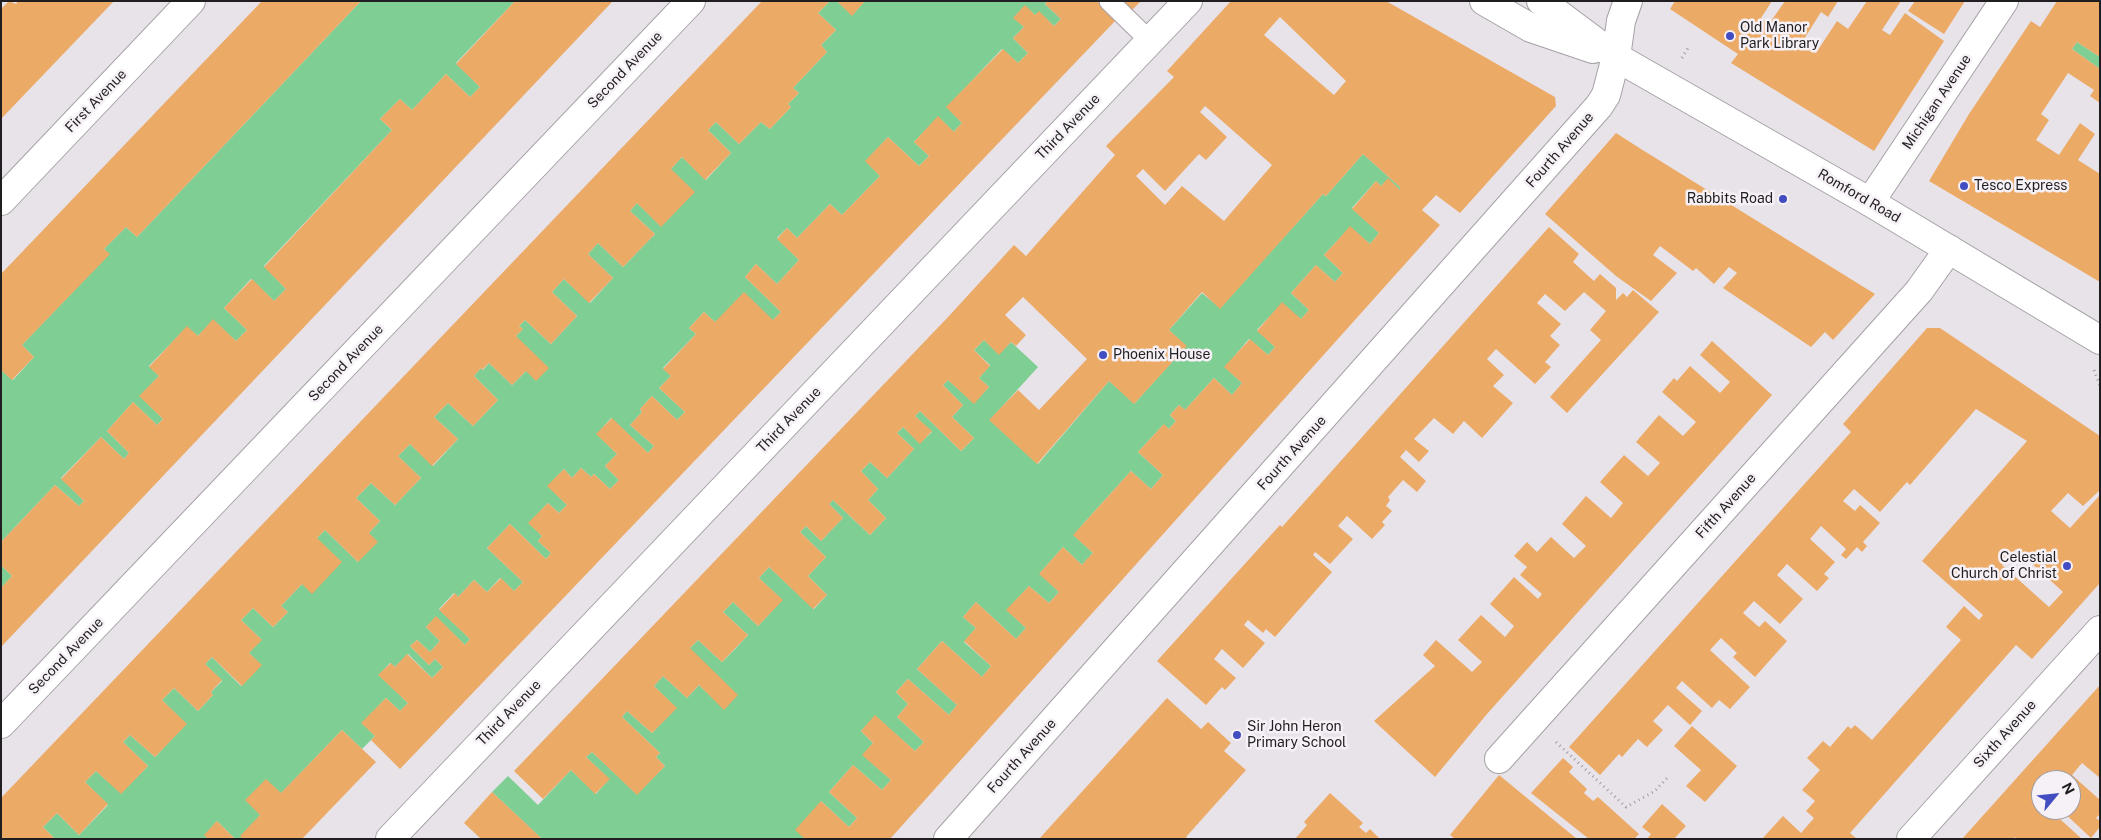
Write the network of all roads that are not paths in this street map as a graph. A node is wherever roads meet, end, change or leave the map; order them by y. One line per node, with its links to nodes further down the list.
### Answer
1 (191, 1): 11 (street, First Avenue)
2 (690, 1): 16 (street, Second Avenue)
3 (1108, 1): 9 (lane)
4 (1188, 1): 9 (street, Third Avenue)
5 (1484, 1): 10 (street, Romford Road)
6 (1541, 1): 10 (street, Romford Road)
7 (1628, 1): 10 (street)
8 (2004, 1): 12 (street, Michigan Avenue)
9 (1150, 41): 18 (street, Third Avenue)
10 (1616, 57): 12 (street, Romford Road); 19 (street, Fourth Avenue)
11 (1, 201)
12 (1870, 202): 13 (street, Romford Road)
13 (1949, 249): 14 (street, Romford Road); 17 (street, Fifth Avenue)
14 (2100, 340)
15 (2100, 630): 20 (street, Sixth Avenue)
16 (1, 724)
17 (1499, 759)
18 (390, 839)
19 (948, 839)
20 (1911, 839)

